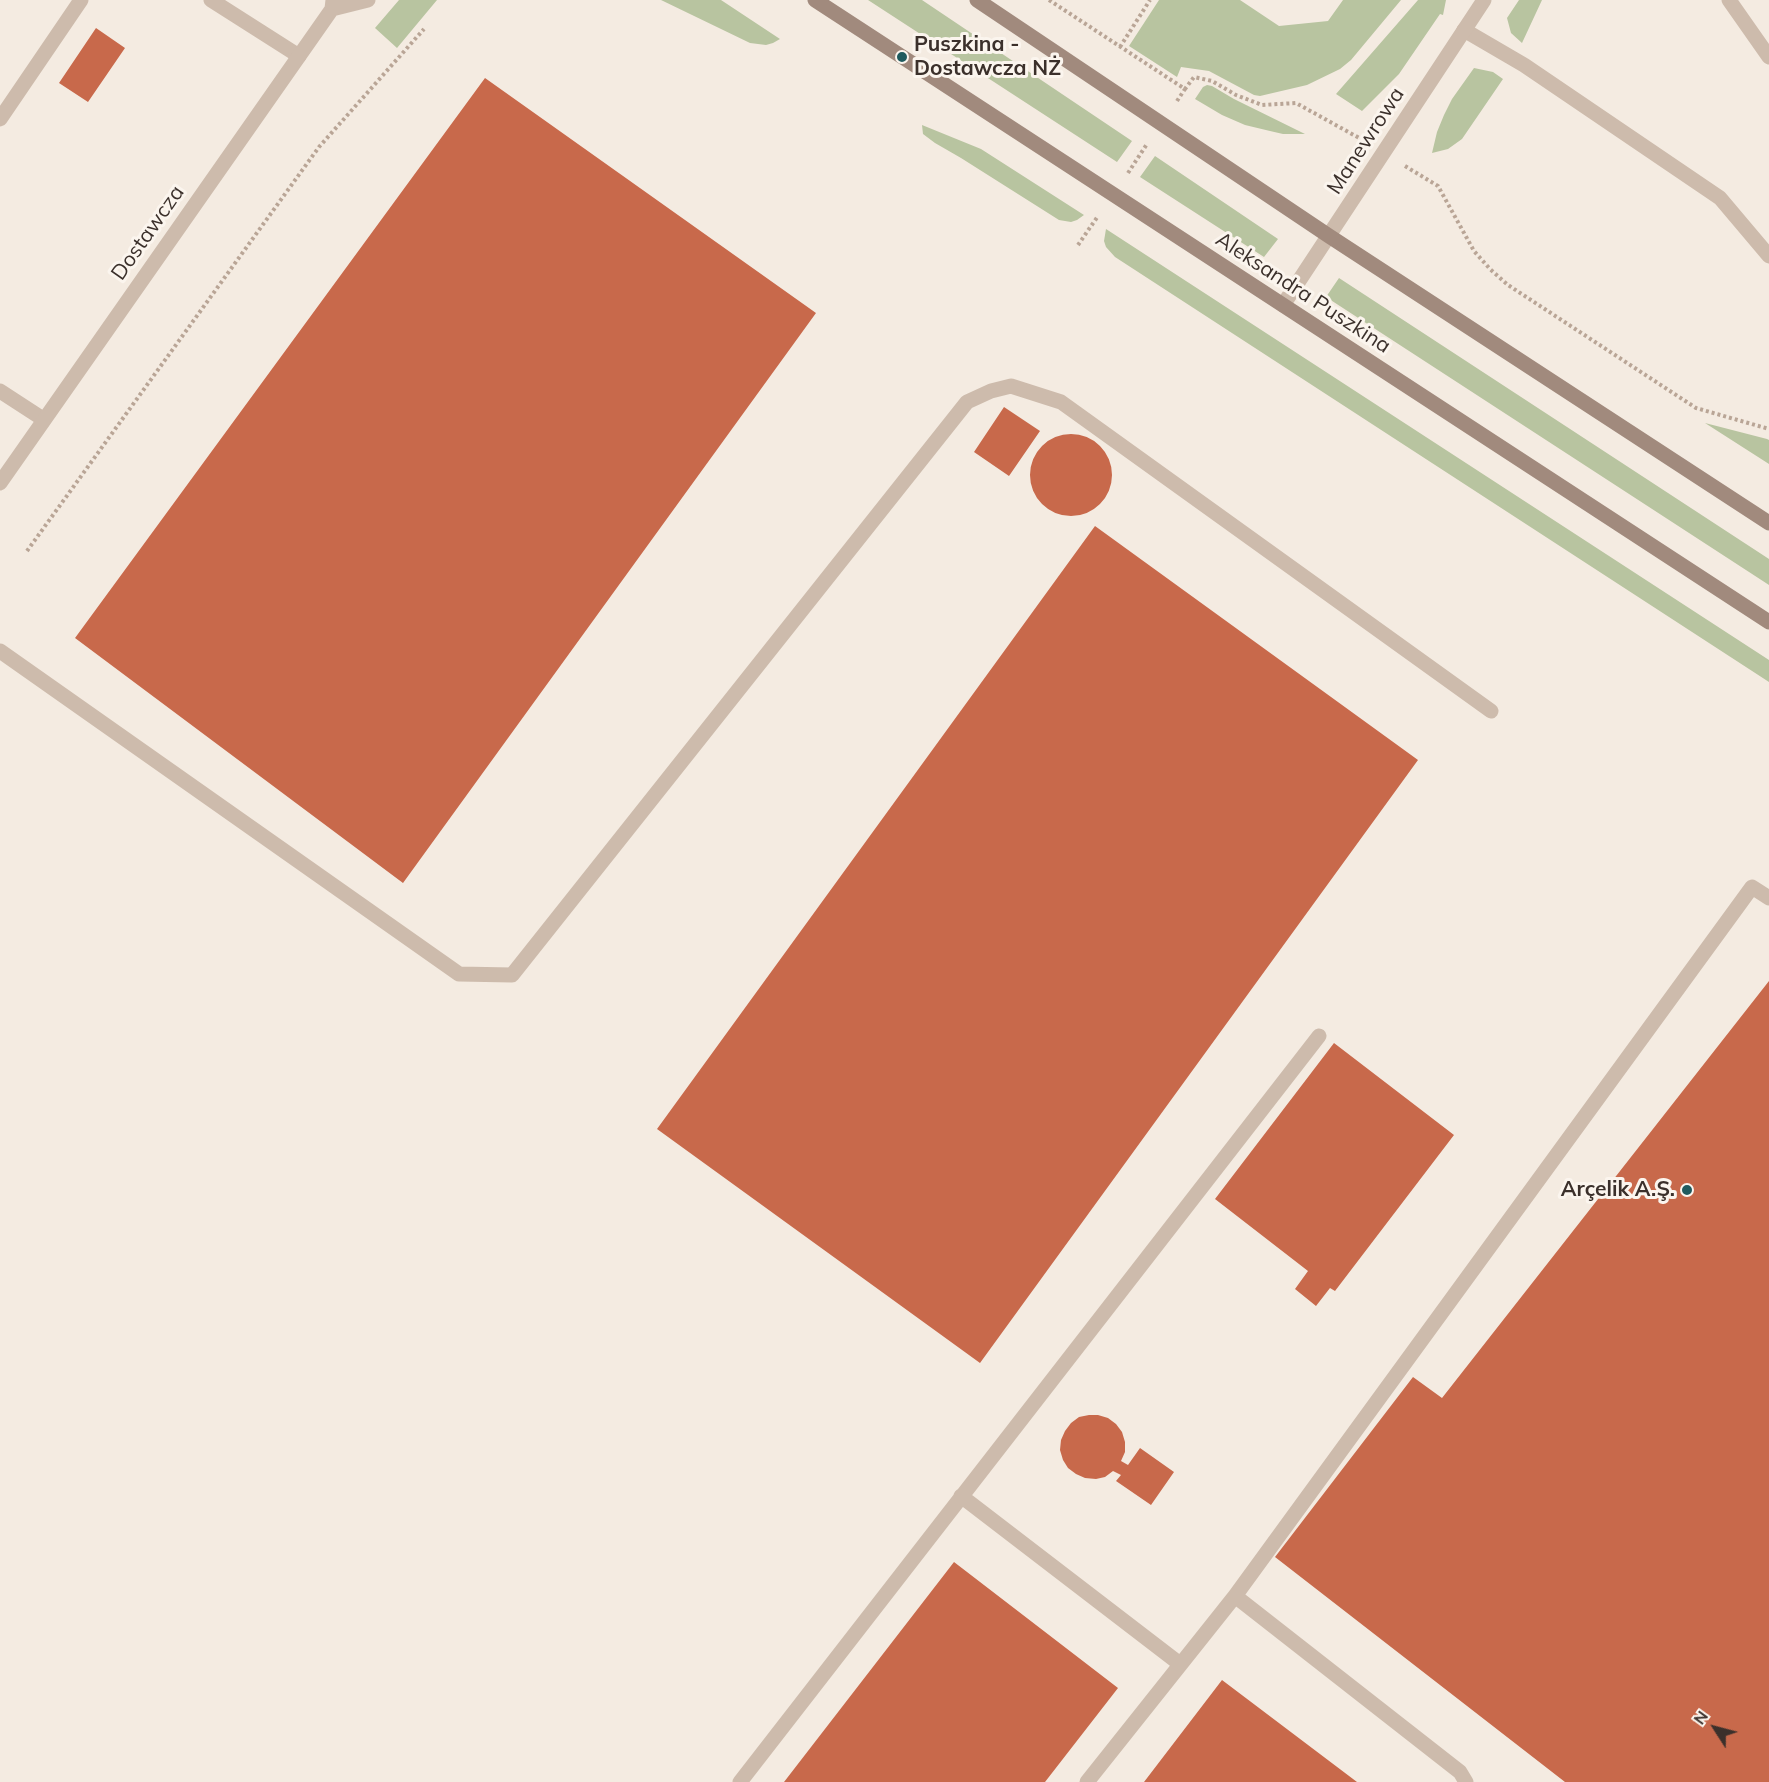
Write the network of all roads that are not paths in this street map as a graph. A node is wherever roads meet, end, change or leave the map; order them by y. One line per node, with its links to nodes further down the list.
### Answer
1 (81, 0): 12 (street)
2 (211, 0): 10 (street)
3 (368, 0): 8 (street, Dostawcza)
4 (815, 0): 15 (main road, Aleksandra Puszkina)
5 (977, 0): 13 (main road)
6 (1484, 0): 9 (street, Manewrowa)
7 (1729, 0): 11 (street)
8 (332, 4): 10 (street, Dostawcza)
9 (1464, 30): 13 (street, Manewrowa); 14 (street)
10 (299, 56): 17 (street, Dostawcza)
11 (1769, 57)
12 (0, 118)
13 (1329, 236): 15 (street, Manewrowa); 19 (main road)
14 (1769, 256)
15 (1283, 304): 20 (main road, Aleksandra Puszkina)
16 (0, 391): 17 (street)
17 (43, 419): 18 (street, Dostawcza)
18 (0, 483)
19 (1769, 523)
20 (1769, 622)
21 (0, 651): 22 (street)
22 (1491, 711)
23 (1769, 898): 26 (street)
24 (1319, 1036): 25 (street)
25 (961, 1496): 27 (street); 28 (street)
26 (1235, 1596): 27 (street); 30 (street)
27 (1180, 1664): 29 (street)
28 (740, 1782)
29 (1087, 1782)
30 (1466, 1782)

